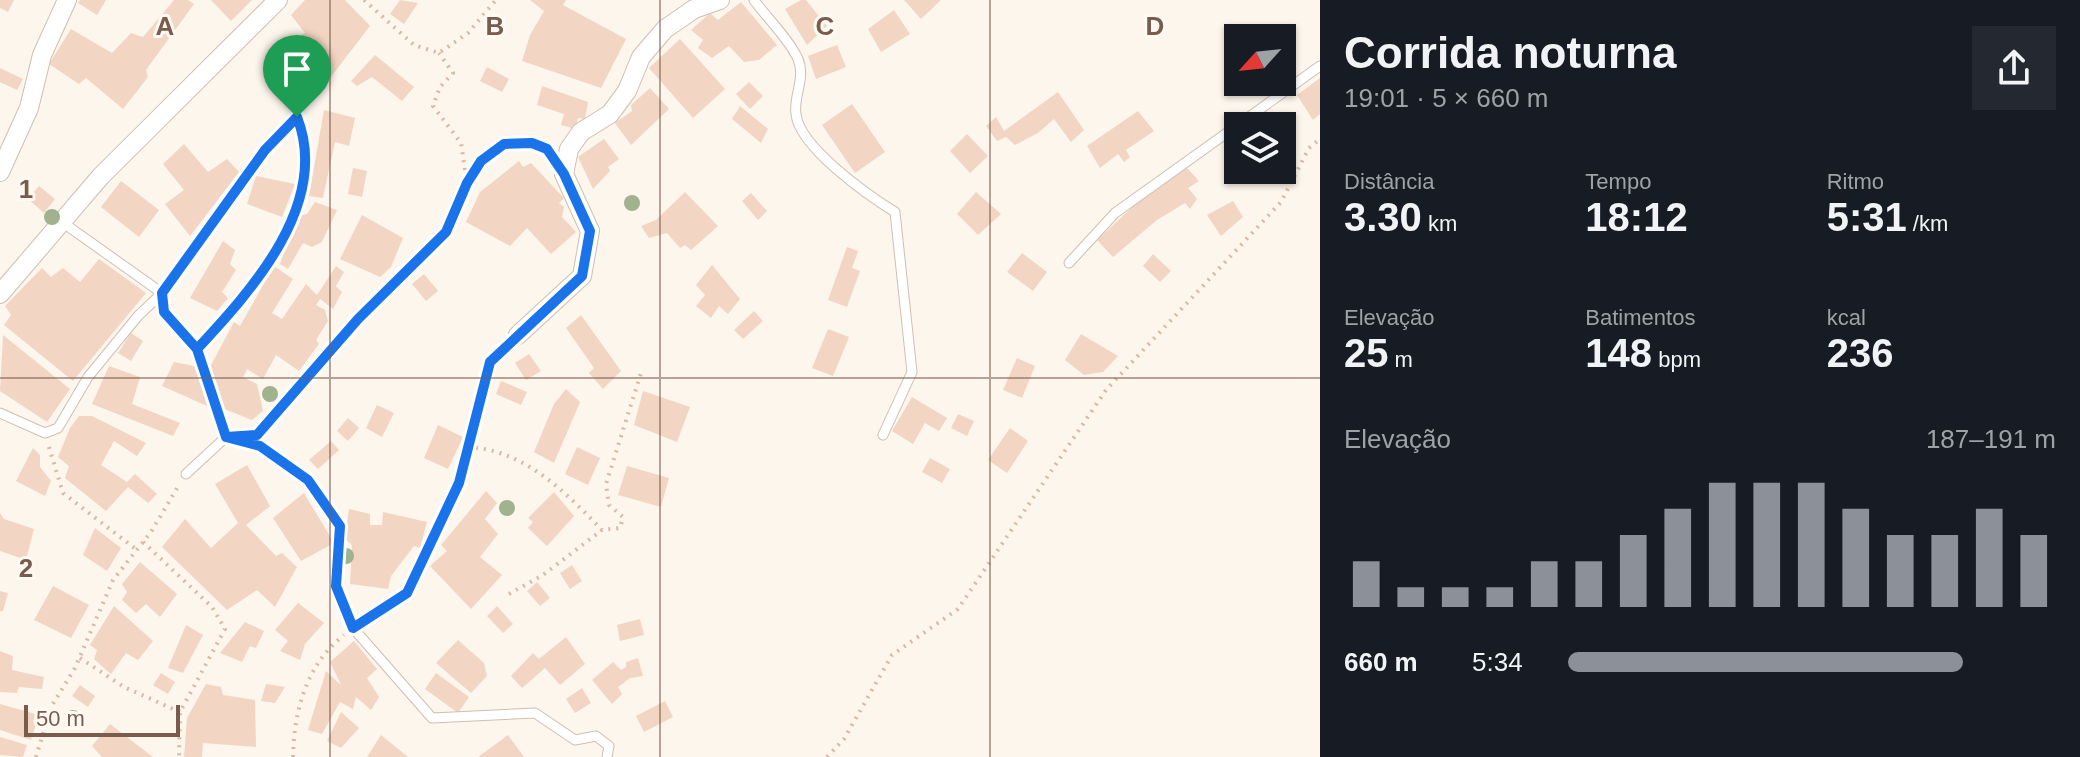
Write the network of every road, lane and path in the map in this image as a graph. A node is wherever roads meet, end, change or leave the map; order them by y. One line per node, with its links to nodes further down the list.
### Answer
1 (67, 0): 12 (street)
2 (278, 0): 15 (street)
3 (364, 0): 7 (path)
4 (496, 0): 7 (path)
5 (720, 0): 13 (street)
6 (754, 0): 24 (lane)
7 (439, 53): 14 (path)
8 (1320, 66): 16 (lane)
9 (277, 77): 10 (path)
10 (297, 117): 17 (lane); 20 (path)
11 (1320, 139): 39 (path)
12 (0, 172)
13 (564, 174): 14 (path); 19 (street)
14 (467, 183): 25 (path)
15 (62, 222): 17 (lane); 18 (street)
16 (1069, 263)
17 (162, 293): 20 (lane); 23 (lane)
18 (0, 294)
19 (518, 335): 26 (path)
20 (197, 349): 25 (lane)
21 (641, 373): 28 (path)
22 (0, 413): 23 (lane)
23 (45, 433): 30 (path)
24 (883, 435)
25 (226, 437): 27 (lane); 32 (path)
26 (468, 447): 28 (path); 32 (path)
27 (186, 474): 29 (path)
28 (602, 530): 31 (path)
29 (143, 542): 30 (path); 34 (path)
30 (137, 550): 33 (path)
31 (509, 594)
32 (353, 628): 37 (path); 38 (lane)
33 (79, 657): 34 (path); 35 (path)
34 (180, 712): 36 (path)
35 (36, 757)
36 (179, 757)
37 (293, 757)
38 (607, 757)
39 (827, 757)

